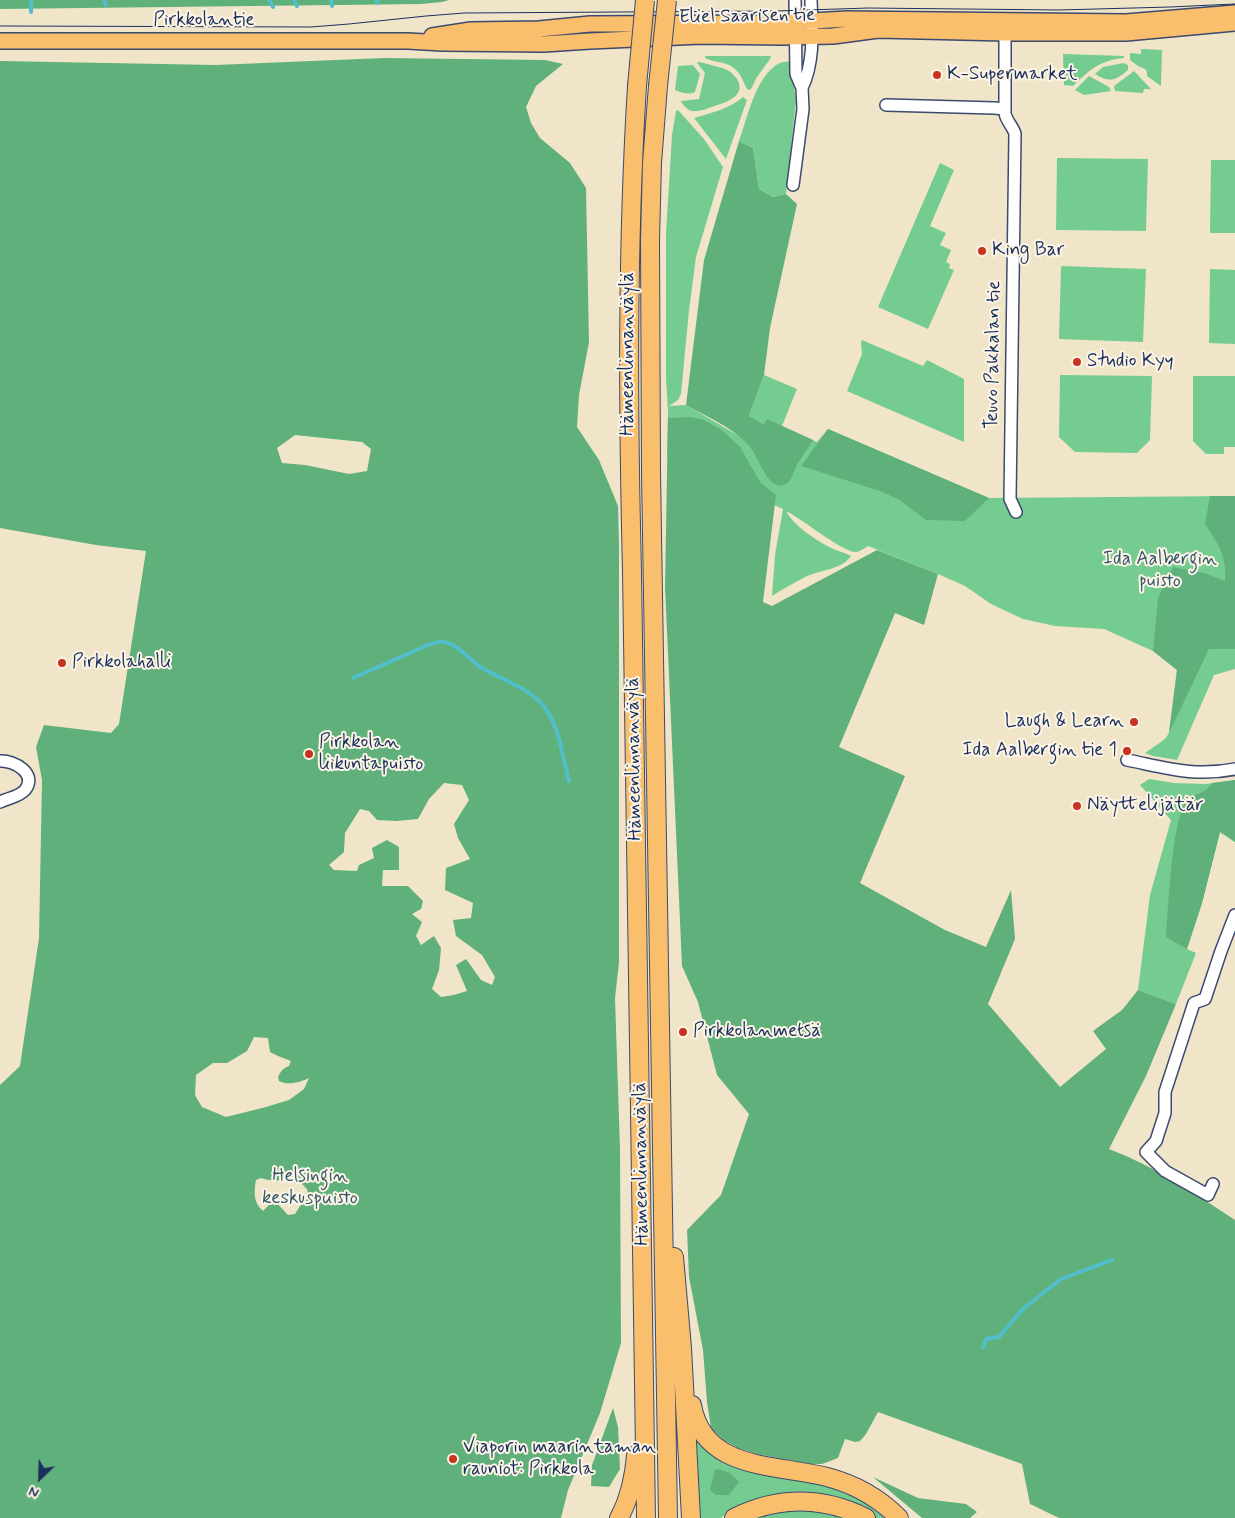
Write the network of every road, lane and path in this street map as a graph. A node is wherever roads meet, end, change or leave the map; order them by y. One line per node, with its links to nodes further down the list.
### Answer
1 (645, 0): 28 (highway, Hämeenlinnanväylä, bridge)
2 (667, 0): 26 (highway, Hämeenlinnanväylä, bridge)
3 (795, 0): 7 (street)
4 (811, 0): 6 (street)
5 (1235, 13): 10 (main road, Eliel Saarisen tie)
6 (812, 20): 7 (main road, Eliel Saarisen tie); 10 (main road, Eliel Saarisen tie); 11 (street)
7 (796, 21): 8 (main road, Eliel Saarisen tie); 12 (street)
8 (620, 24): 15 (main road, Pirkkolantie)
9 (1235, 24): 10 (main road, Eliel Saarisen tie)
10 (1005, 27): 11 (main road, Eliel Saarisen tie); 18 (street, Teuvo Pakkalan tie)
11 (812, 36): 12 (main road, Eliel Saarisen tie); 16 (street)
12 (795, 37): 13 (main road, Eliel Saarisen tie); 16 (street)
13 (619, 40): 15 (main road, Pirkkolantie)
14 (0, 41): 15 (main road, Pirkkolantie)
15 (408, 41)
16 (802, 88): 19 (street)
17 (886, 105): 18 (street)
18 (1004, 109): 20 (street, Teuvo Pakkalan tie)
19 (793, 185)
20 (1016, 512)
21 (1127, 760): 23 (street)
22 (0, 761): 24 (street)
23 (1235, 769)
24 (0, 802)
25 (1235, 915): 27 (street)
26 (663, 1162): 29 (highway); 32 (highway, Hämeenlinnanväylä)
27 (1213, 1184)
28 (644, 1347): 30 (highway); 31 (highway, Hämeenlinnanväylä)
29 (682, 1348): 33 (highway); 36 (highway)
30 (619, 1518)
31 (646, 1518)
32 (668, 1518)
33 (691, 1518)
34 (734, 1518): 35 (highway)
35 (866, 1518)
36 (899, 1518)

